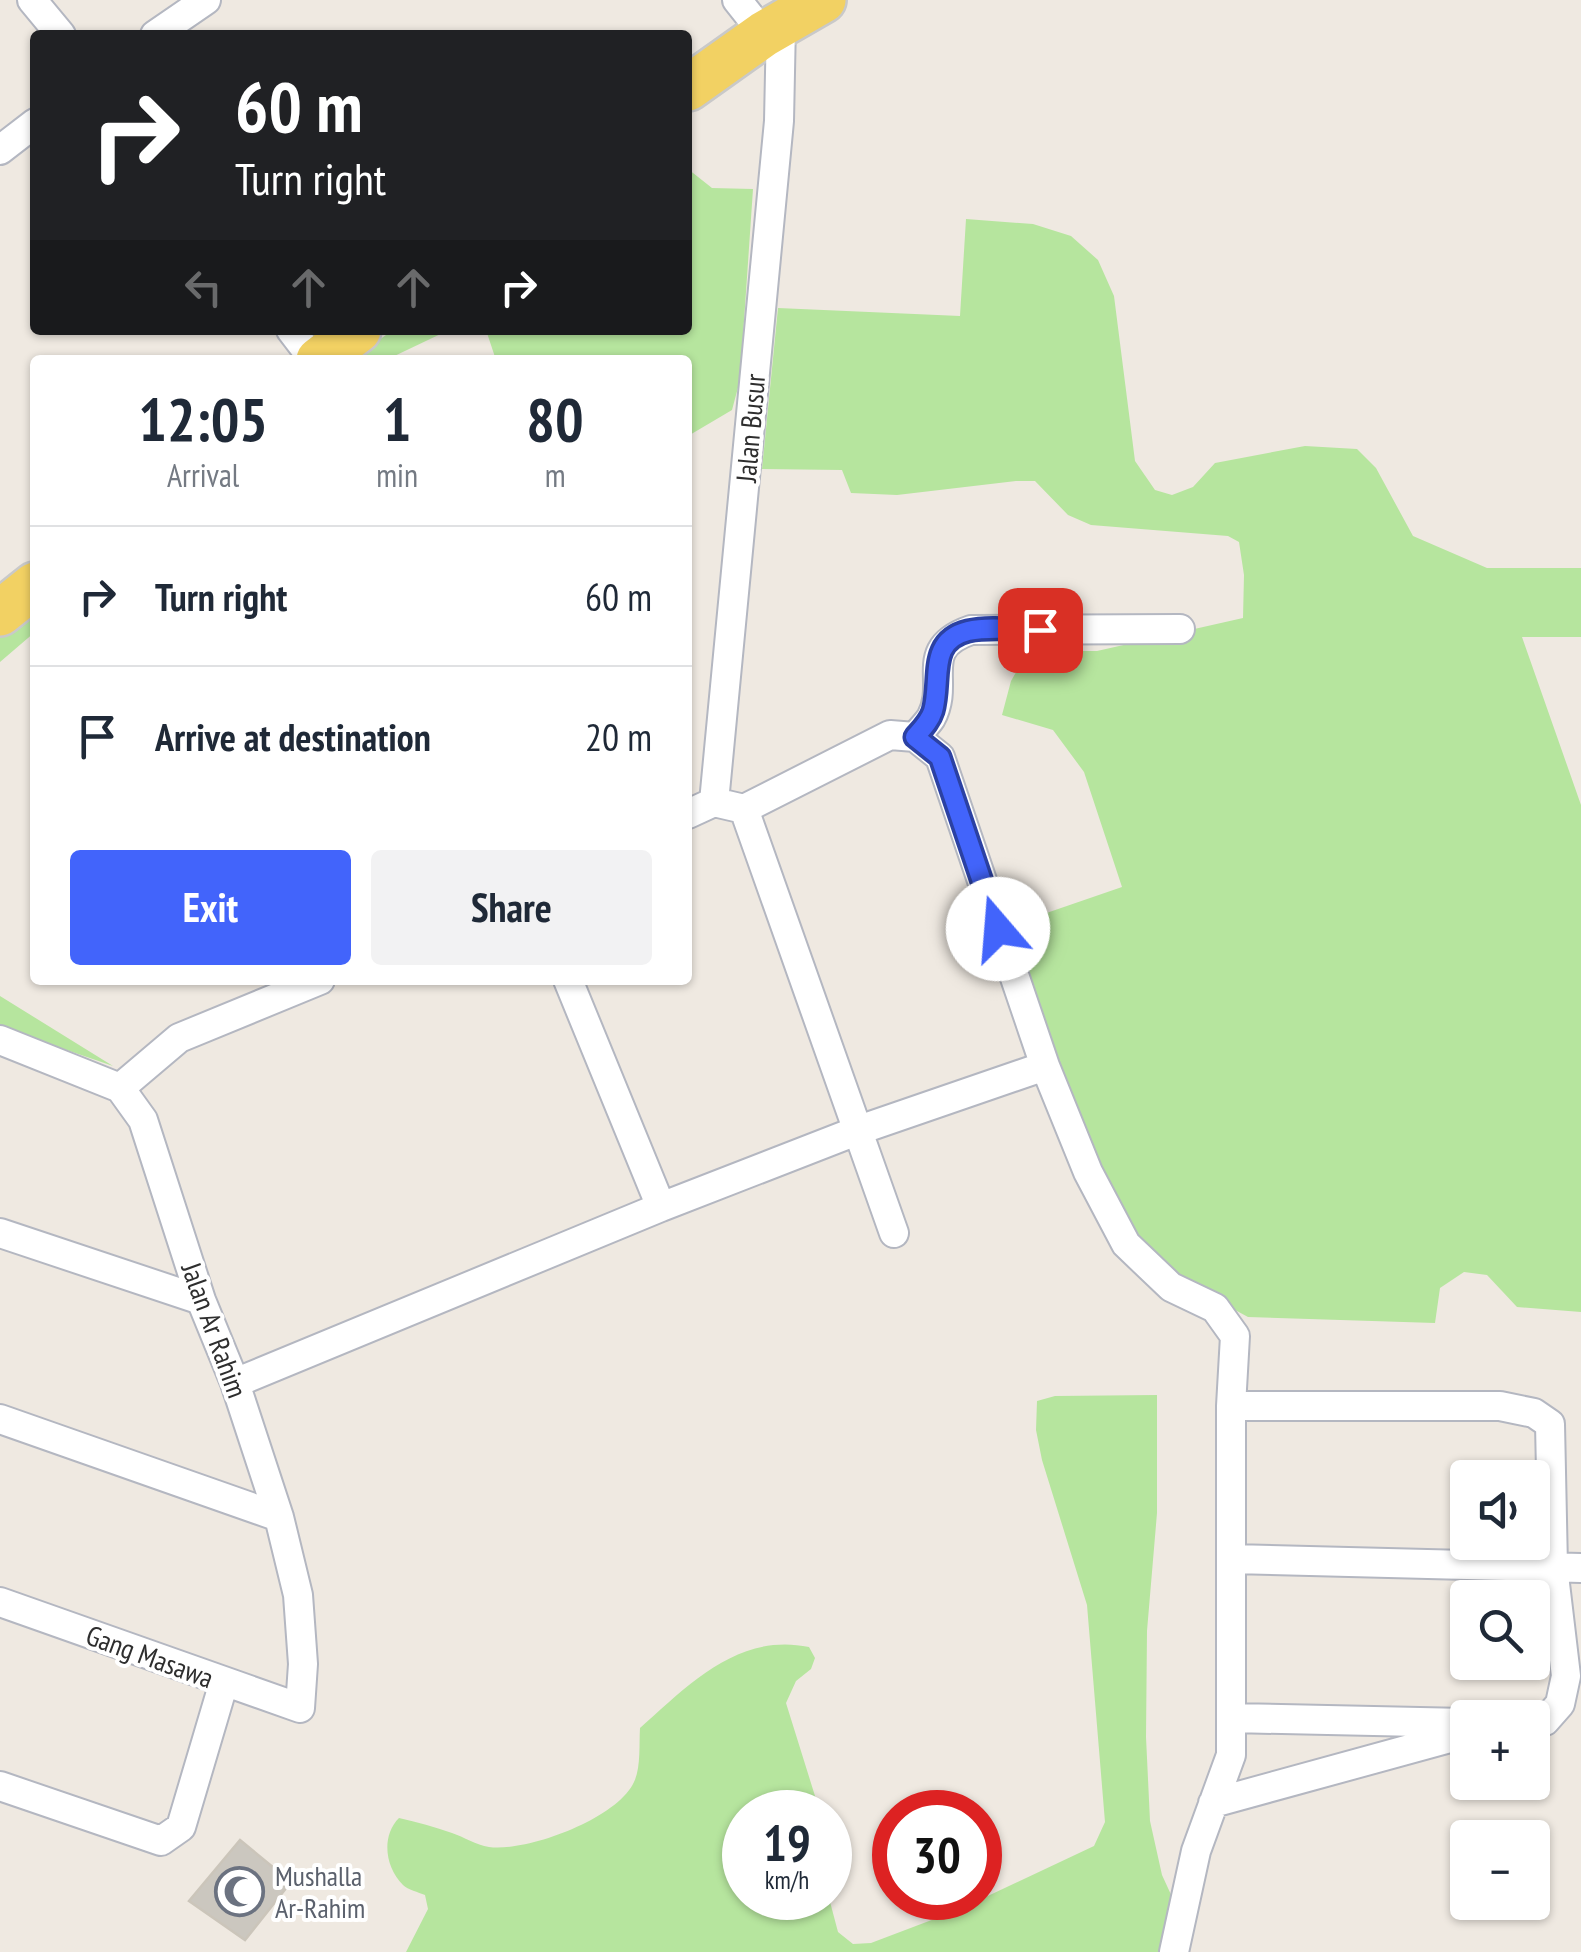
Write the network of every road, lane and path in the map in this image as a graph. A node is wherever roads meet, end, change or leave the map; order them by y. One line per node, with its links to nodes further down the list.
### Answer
1 (32, 0): 5 (street)
2 (206, 0): 6 (street)
3 (823, 0): 4 (main road)
4 (761, 19): 7 (main road); 18 (street, Jalan Busur)
5 (57, 30)
6 (163, 30)
7 (692, 84)
8 (30, 127): 9 (street)
9 (0, 150)
10 (294, 335): 12 (street)
11 (351, 335): 13 (main road)
12 (312, 355)
13 (323, 355)
14 (30, 589): 15 (main road)
15 (0, 613)
16 (1180, 629): 17 (street)
17 (915, 737): 19 (street); 24 (street)
18 (714, 802): 19 (street); 20 (street)
19 (744, 809): 26 (street)
20 (692, 812)
21 (308, 985): 25 (street)
22 (570, 985): 27 (street)
23 (0, 1040): 25 (street)
24 (1045, 1066): 26 (street); 32 (street)
25 (120, 1088): 30 (street, Jalan Ar Rahim)
26 (859, 1130): 27 (street); 28 (street)
27 (661, 1207): 31 (street)
28 (894, 1232)
29 (0, 1233): 30 (street)
30 (201, 1300): 31 (street, Jalan Ar Rahim)
31 (235, 1383): 34 (street, Jalan Ar Rahim)
32 (1231, 1406): 35 (street); 36 (street)
33 (0, 1419): 34 (street)
34 (279, 1517): 39 (street, Jalan Ar Rahim)
35 (1232, 1558): 36 (street); 41 (street)
36 (1567, 1568): 40 (street)
37 (0, 1602): 38 (street, Gang Masawa)
38 (224, 1682): 39 (street, Gang Masawa); 44 (street)
39 (300, 1708)
40 (1550, 1715)
41 (1231, 1718): 42 (street); 45 (street)
42 (1450, 1723)
43 (1450, 1738): 45 (street)
44 (0, 1786)
45 (1213, 1803): 46 (street)
46 (1174, 1952)

